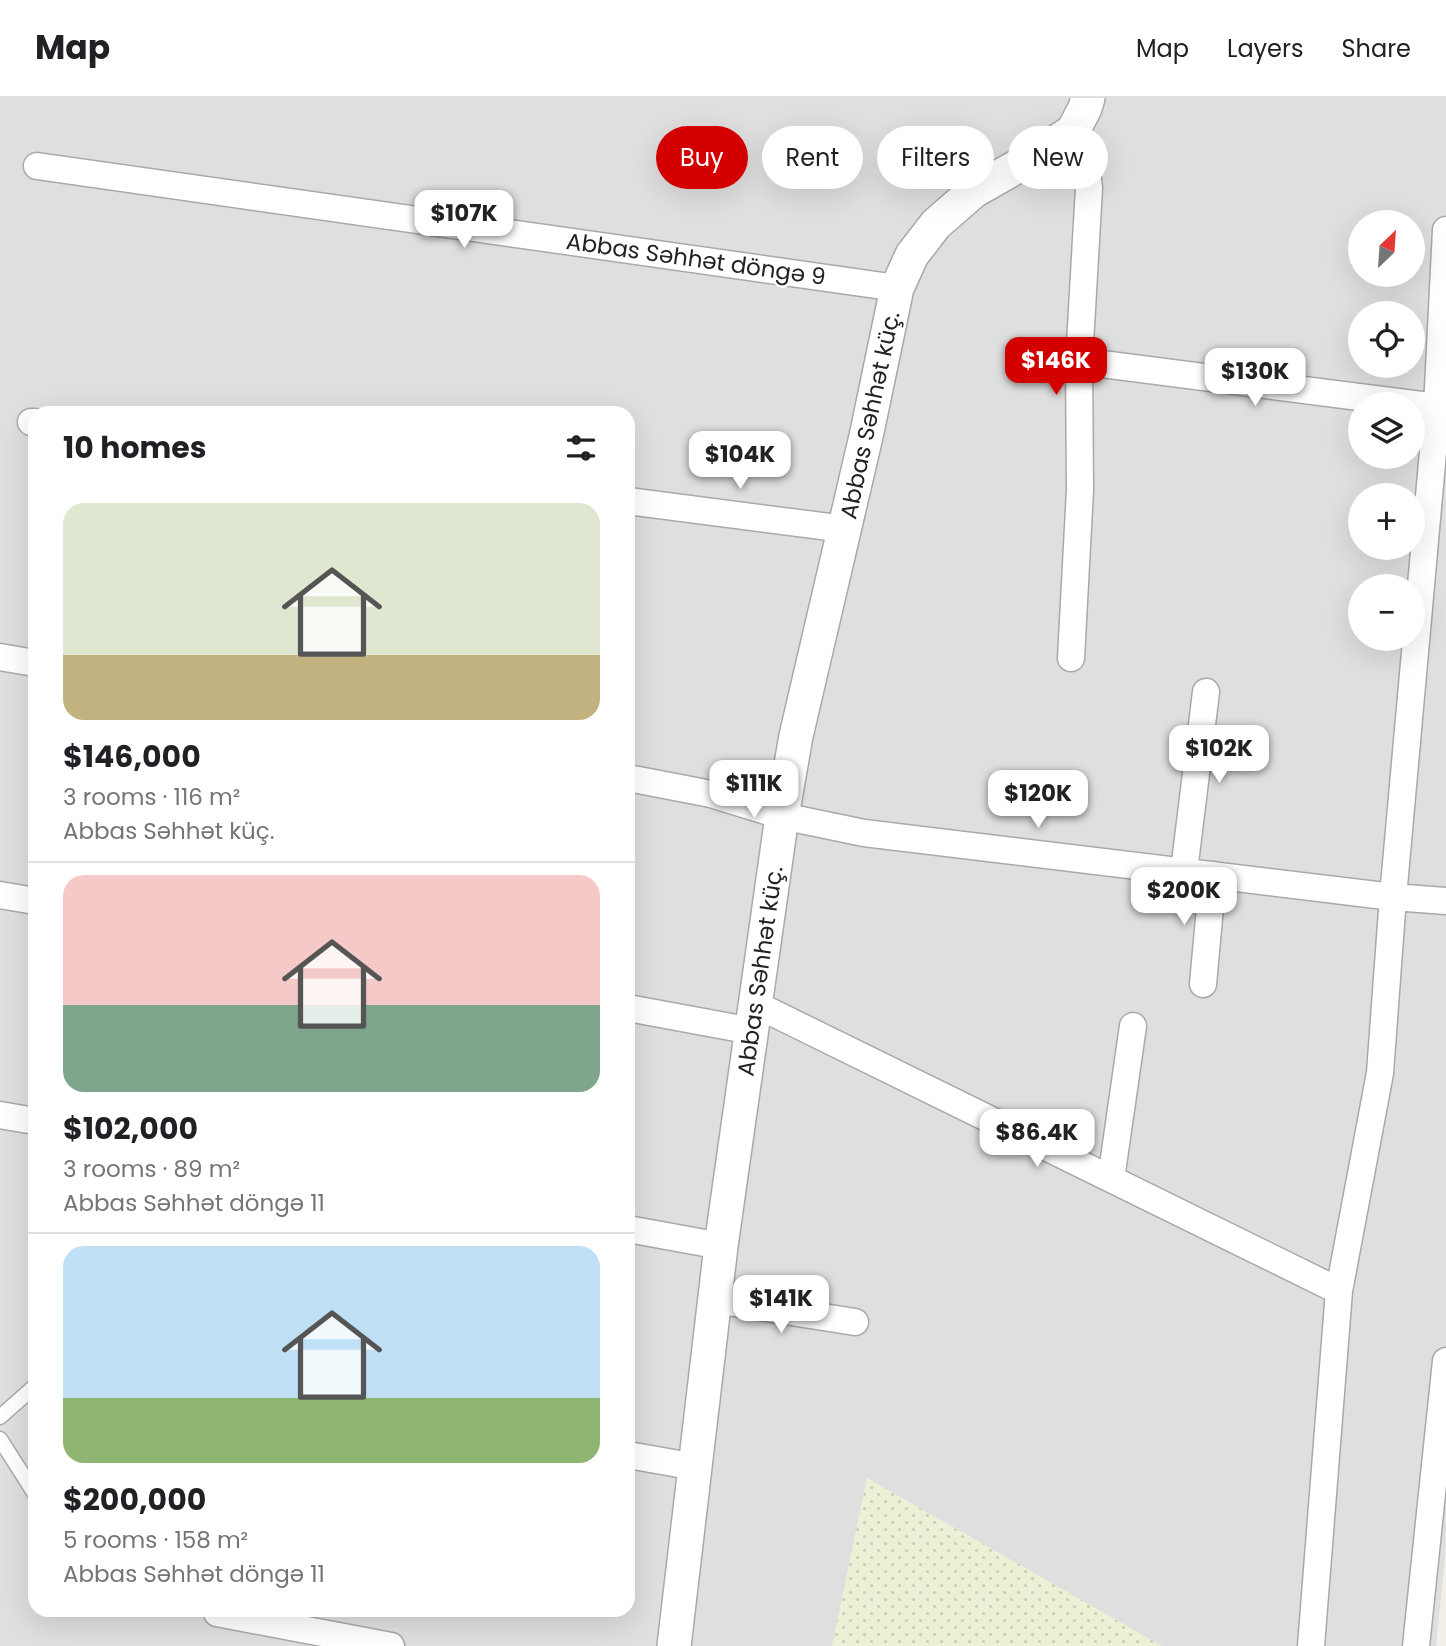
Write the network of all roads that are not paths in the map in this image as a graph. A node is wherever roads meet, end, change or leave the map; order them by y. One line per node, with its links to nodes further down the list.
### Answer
1 (1088, 98): 2 (street)
2 (1076, 126)
3 (37, 166): 7 (street, Abbas Səhhət döngə 9)
4 (1008, 172): 7 (street, Abbas Səhhət küç.)
5 (1089, 189): 8 (street)
6 (1446, 230): 9 (street)
7 (897, 288): 11 (street, Abbas Səhhət küç.)
8 (1079, 361): 9 (street); 13 (street)
9 (1437, 407): 21 (street)
10 (635, 501): 11 (street)
11 (845, 529): 17 (street, Abbas Səhhət küç.)
12 (0, 657): 14 (street)
13 (1072, 658)
14 (28, 662)
15 (1206, 692): 18 (street)
16 (635, 779): 17 (street)
17 (782, 816): 18 (street); 26 (street, Abbas Səhhət küç.)
18 (1184, 871): 19 (street)
19 (1213, 874): 21 (street); 24 (street)
20 (0, 895): 22 (street)
21 (1394, 897): 23 (street); 33 (street)
22 (28, 900)
23 (1446, 901)
24 (1203, 984)
25 (635, 1010): 26 (street)
26 (753, 1018): 30 (street); 32 (street, Abbas Səhhət küç.)
27 (1133, 1026): 30 (street)
28 (0, 1115): 29 (street)
29 (28, 1120)
30 (1111, 1179): 33 (street)
31 (635, 1230): 32 (street)
32 (721, 1246): 34 (street, Abbas Səhhət küç.)
33 (1339, 1290): 47 (street)
34 (715, 1300): 35 (street); 41 (street, Abbas Səhhət küç.)
35 (855, 1322)
36 (1446, 1361): 48 (street)
37 (28, 1392): 38 (lane)
38 (0, 1418)
39 (0, 1439): 42 (lane)
40 (635, 1456): 41 (street)
41 (696, 1466): 46 (street, Abbas Səhhət küç.)
42 (28, 1483)
43 (233, 1617): 44 (street)
44 (322, 1640): 45 (street)
45 (391, 1646)
46 (674, 1646)
47 (1311, 1646)
48 (1416, 1646)

